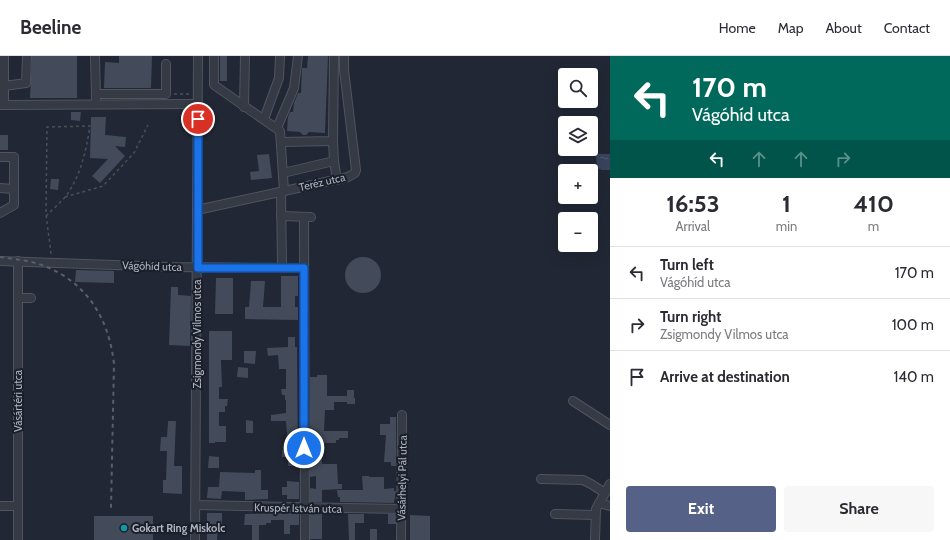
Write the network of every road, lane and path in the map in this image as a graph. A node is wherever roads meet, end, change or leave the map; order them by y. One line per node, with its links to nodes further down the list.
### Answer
1 (4, 56): 12 (street)
2 (27, 56): 12 (street)
3 (95, 56): 13 (street)
4 (198, 56): 15 (street, Zsigmondy Vilmos utca)
5 (214, 56): 20 (street)
6 (245, 56): 20 (street)
7 (280, 56): 21 (street)
8 (298, 56): 23 (street)
9 (334, 56): 24 (street)
10 (344, 56): 29 (street, Teréz utca)
11 (166, 64): 14 (street)
12 (4, 86): 19 (street)
13 (96, 94): 14 (street); 16 (street)
14 (166, 94): 15 (path); 17 (street)
15 (198, 94): 18 (street, Zsigmondy Vilmos utca)
16 (96, 104): 17 (street); 19 (street)
17 (166, 104): 18 (street)
18 (198, 104): 34 (street, Zsigmondy Vilmos utca)
19 (2, 105)
20 (244, 107): 21 (street)
21 (264, 120): 23 (street)
22 (148, 125): 33 (path)
23 (277, 128): 25 (street)
24 (333, 140): 25 (street); 27 (street)
25 (281, 142): 28 (street)
26 (0, 157): 31 (street)
27 (334, 160): 28 (street); 29 (street)
28 (283, 173): 32 (street)
29 (337, 180): 32 (street, Teréz utca)
30 (0, 188): 31 (street)
31 (14, 189): 35 (street)
32 (282, 191): 34 (street, Teréz utca); 37 (street)
33 (65, 196): 36 (path); 36 (path)
34 (197, 210): 41 (street, Zsigmondy Vilmos utca)
35 (0, 213)
36 (46, 216): 40 (path)
37 (281, 216): 42 (street); 43 (street)
38 (0, 261): 39 (street, Vágóhíd utca)
39 (18, 261): 40 (street, Vágóhíd utca); 44 (street, Vásártéri utca)
40 (51, 263): 41 (street, Vágóhíd utca)
41 (198, 268): 42 (street, Vágóhíd utca); 52 (street, Zsigmondy Vilmos utca)
42 (282, 268): 43 (street, Vágóhíd utca)
43 (304, 268): 56 (street)
44 (18, 298): 45 (street); 54 (street, Vásártéri utca)
45 (31, 298)
46 (573, 401): 48 (street)
47 (402, 415): 57 (street, Vásárhelyi Pál utca)
48 (610, 425)
49 (541, 479): 51 (street)
50 (610, 484): 51 (street)
51 (602, 498): 55 (street); 59 (street)
52 (196, 505): 56 (street, Kruspér István utca); 61 (street, Zsigmondy Vilmos utca)
53 (0, 506): 54 (street)
54 (18, 506): 60 (street, Vásártéri utca)
55 (610, 506)
56 (305, 508): 57 (street, Kruspér István utca); 62 (street)
57 (401, 509): 63 (street, Vásárhelyi Pál utca)
58 (555, 514): 59 (street)
59 (595, 515): 64 (street)
60 (18, 540)
61 (195, 540)
62 (305, 540)
63 (401, 540)
64 (595, 540)

